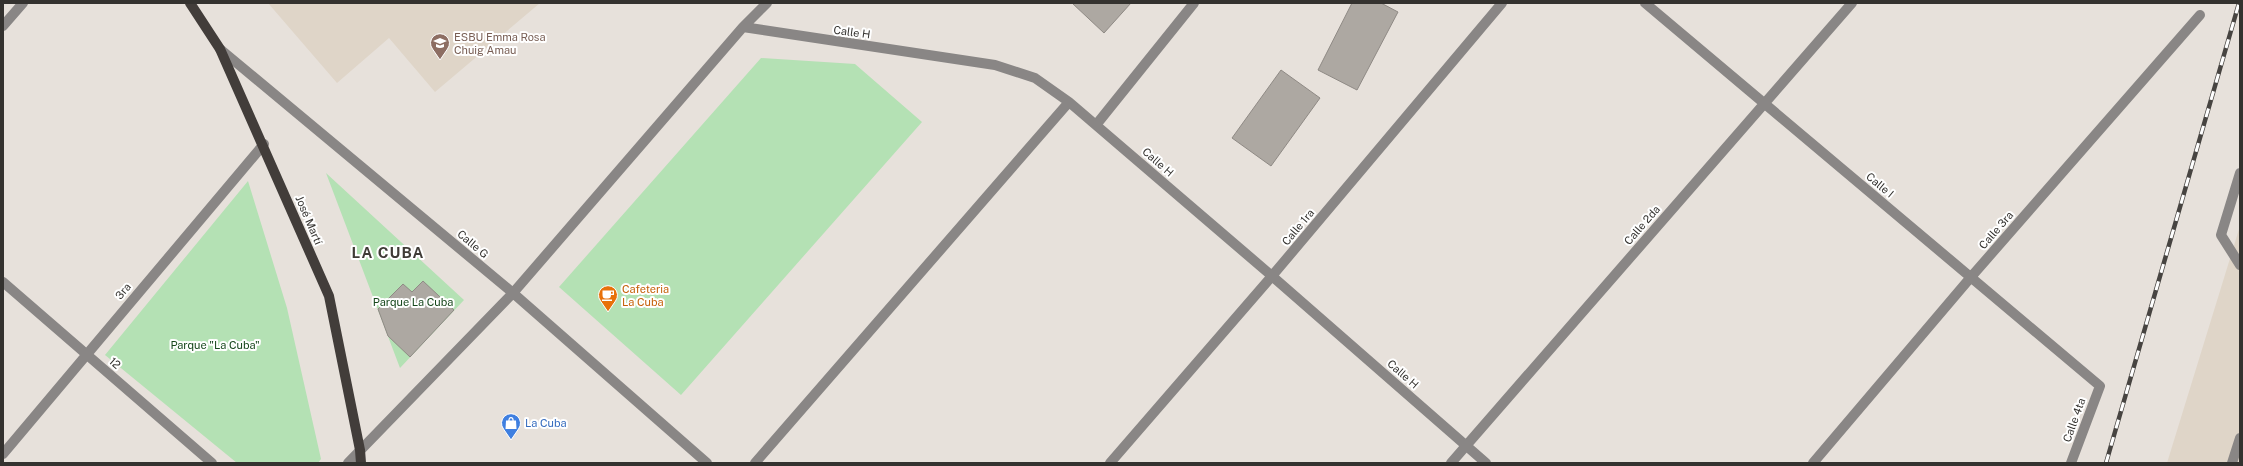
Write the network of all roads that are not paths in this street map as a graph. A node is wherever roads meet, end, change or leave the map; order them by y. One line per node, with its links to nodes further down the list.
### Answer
1 (23, 3): 9 (street)
2 (190, 3): 11 (main road, José Martí)
3 (1194, 3): 14 (street)
4 (1502, 3): 18 (street, Calle 1ra)
5 (1645, 3): 13 (street, Calle I)
6 (1852, 3): 13 (street, Calle 2da)
7 (763, 4): 10 (street)
8 (2200, 15): 19 (street, Calle 3ra)
9 (3, 26)
10 (743, 27): 12 (street, Calle H); 21 (street)
11 (220, 49): 15 (main road, José Martí); 21 (street, Calle G)
12 (1069, 102): 14 (street, Calle H); 32 (street)
13 (1764, 103): 19 (street, Calle I); 25 (street, Calle 2da)
14 (1096, 125): 18 (street, Calle H)
15 (264, 144): 22 (street, 3ra); 26 (main road, José Martí)
16 (2240, 173): 17 (street)
17 (2240, 265)
18 (1272, 276): 25 (street, Calle H); 33 (street, Calle 1ra)
19 (1971, 277): 23 (street, Calle I); 36 (street, Calle 3ra)
20 (3, 282): 22 (street, 12)
21 (513, 293): 26 (street); 31 (street, Calle G)
22 (86, 354): 27 (street, 3ra); 28 (street, 12)
23 (2100, 386): 37 (street, Calle 4ta)
24 (2240, 438): 38 (street)
25 (1466, 445): 34 (street, Calle 2da); 35 (street, Calle H)
26 (360, 450): 29 (street); 30 (main road, José Martí)
27 (3, 454)
28 (212, 463)
29 (348, 463)
30 (361, 463)
31 (707, 463)
32 (755, 463)
33 (1110, 463)
34 (1451, 463)
35 (1486, 463)
36 (1813, 463)
37 (2071, 463)
38 (2232, 463)

